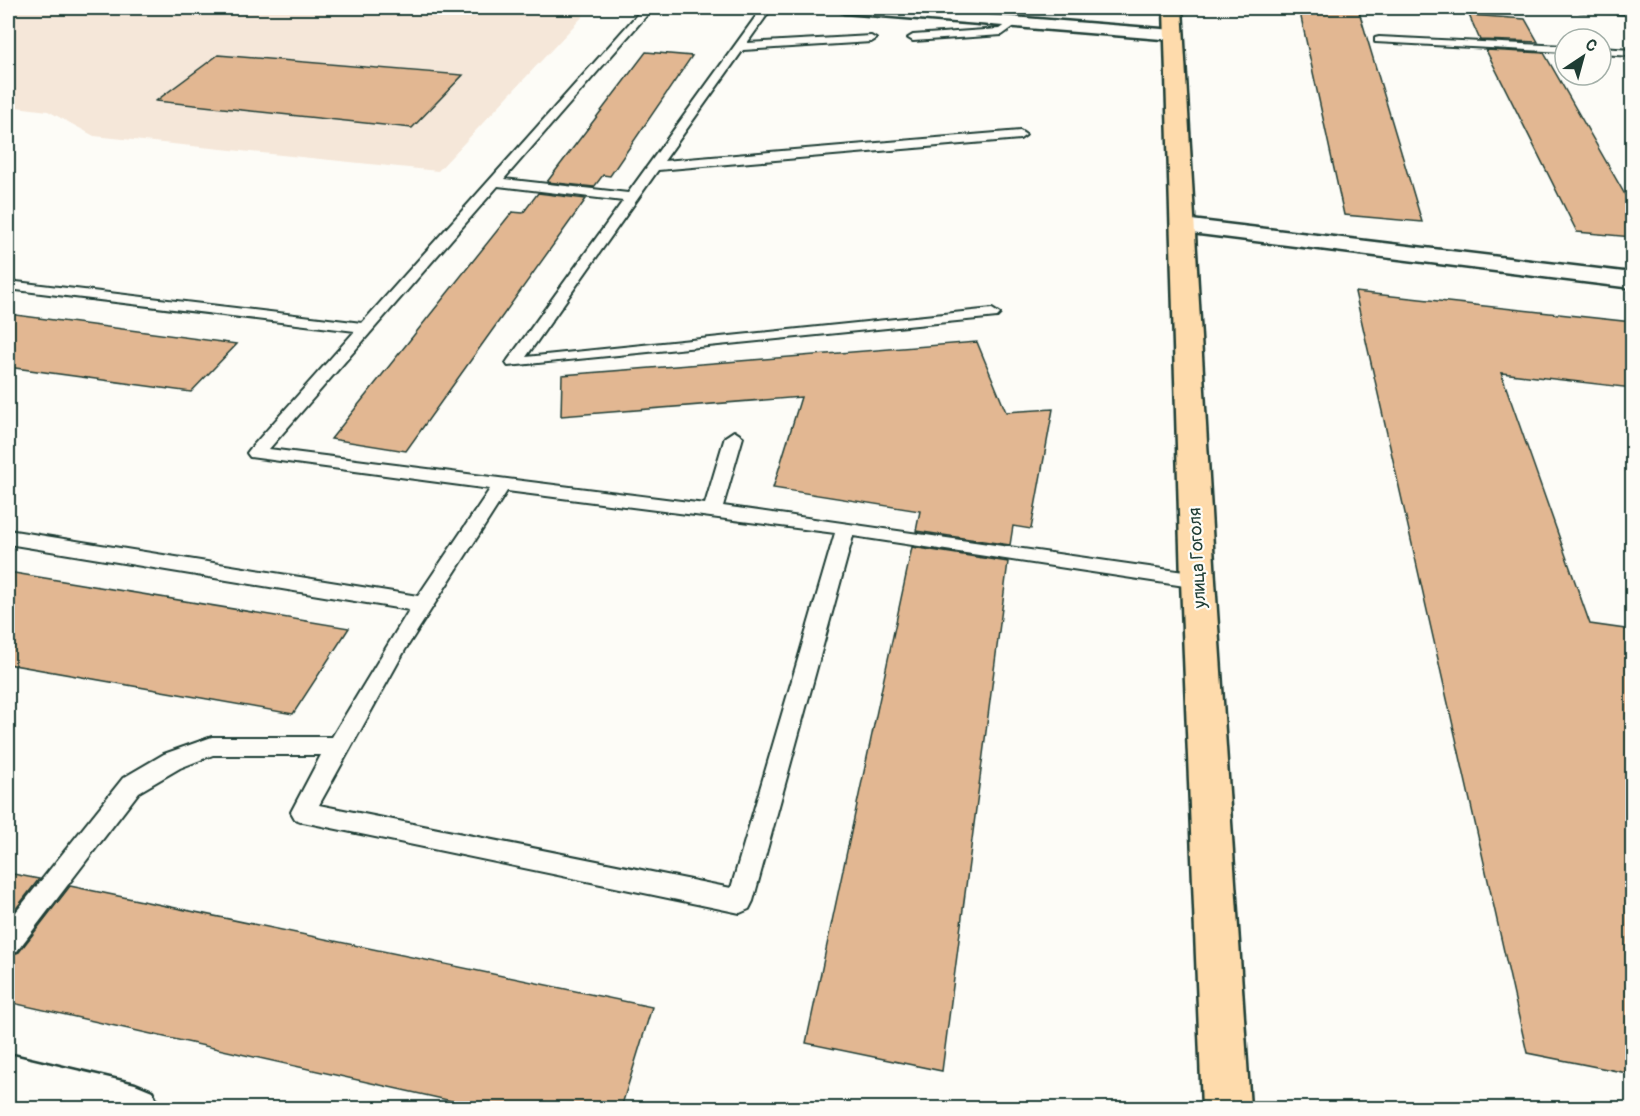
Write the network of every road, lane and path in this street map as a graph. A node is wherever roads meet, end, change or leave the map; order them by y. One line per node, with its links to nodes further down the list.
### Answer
1 (648, 8): 18 (lane)
2 (767, 8): 12 (lane)
3 (844, 8): 7 (street)
4 (1173, 8): 8 (highway, улица Гоголя)
5 (1580, 8): 6 (lane)
6 (1632, 11)
7 (1016, 20): 8 (street); 9 (lane)
8 (1174, 35): 20 (highway, улица Гоголя)
9 (913, 38)
10 (871, 39): 12 (lane)
11 (1379, 40): 13 (lane)
12 (738, 47): 17 (lane)
13 (1553, 48)
14 (1613, 52): 15 (lane)
15 (1632, 53)
16 (1020, 135): 17 (lane)
17 (655, 166): 19 (lane)
18 (494, 182): 19 (lane); 24 (lane)
19 (632, 198): 23 (lane)
20 (1183, 226): 21 (street); 30 (highway, улица Гоголя)
21 (1632, 280)
22 (8, 285): 24 (lane)
23 (993, 314)
24 (368, 328): 26 (lane)
25 (734, 437): 27 (lane)
26 (503, 483): 27 (lane); 31 (lane)
27 (712, 510): 28 (lane)
28 (846, 528): 30 (lane); 32 (lane)
29 (8, 537): 31 (lane)
30 (1198, 581): 36 (highway, улица Гоголя)
31 (421, 604): 32 (lane)
32 (336, 746): 33 (lane)
33 (8, 942)
34 (8, 1078): 35 (street)
35 (135, 1108)
36 (1226, 1108)

